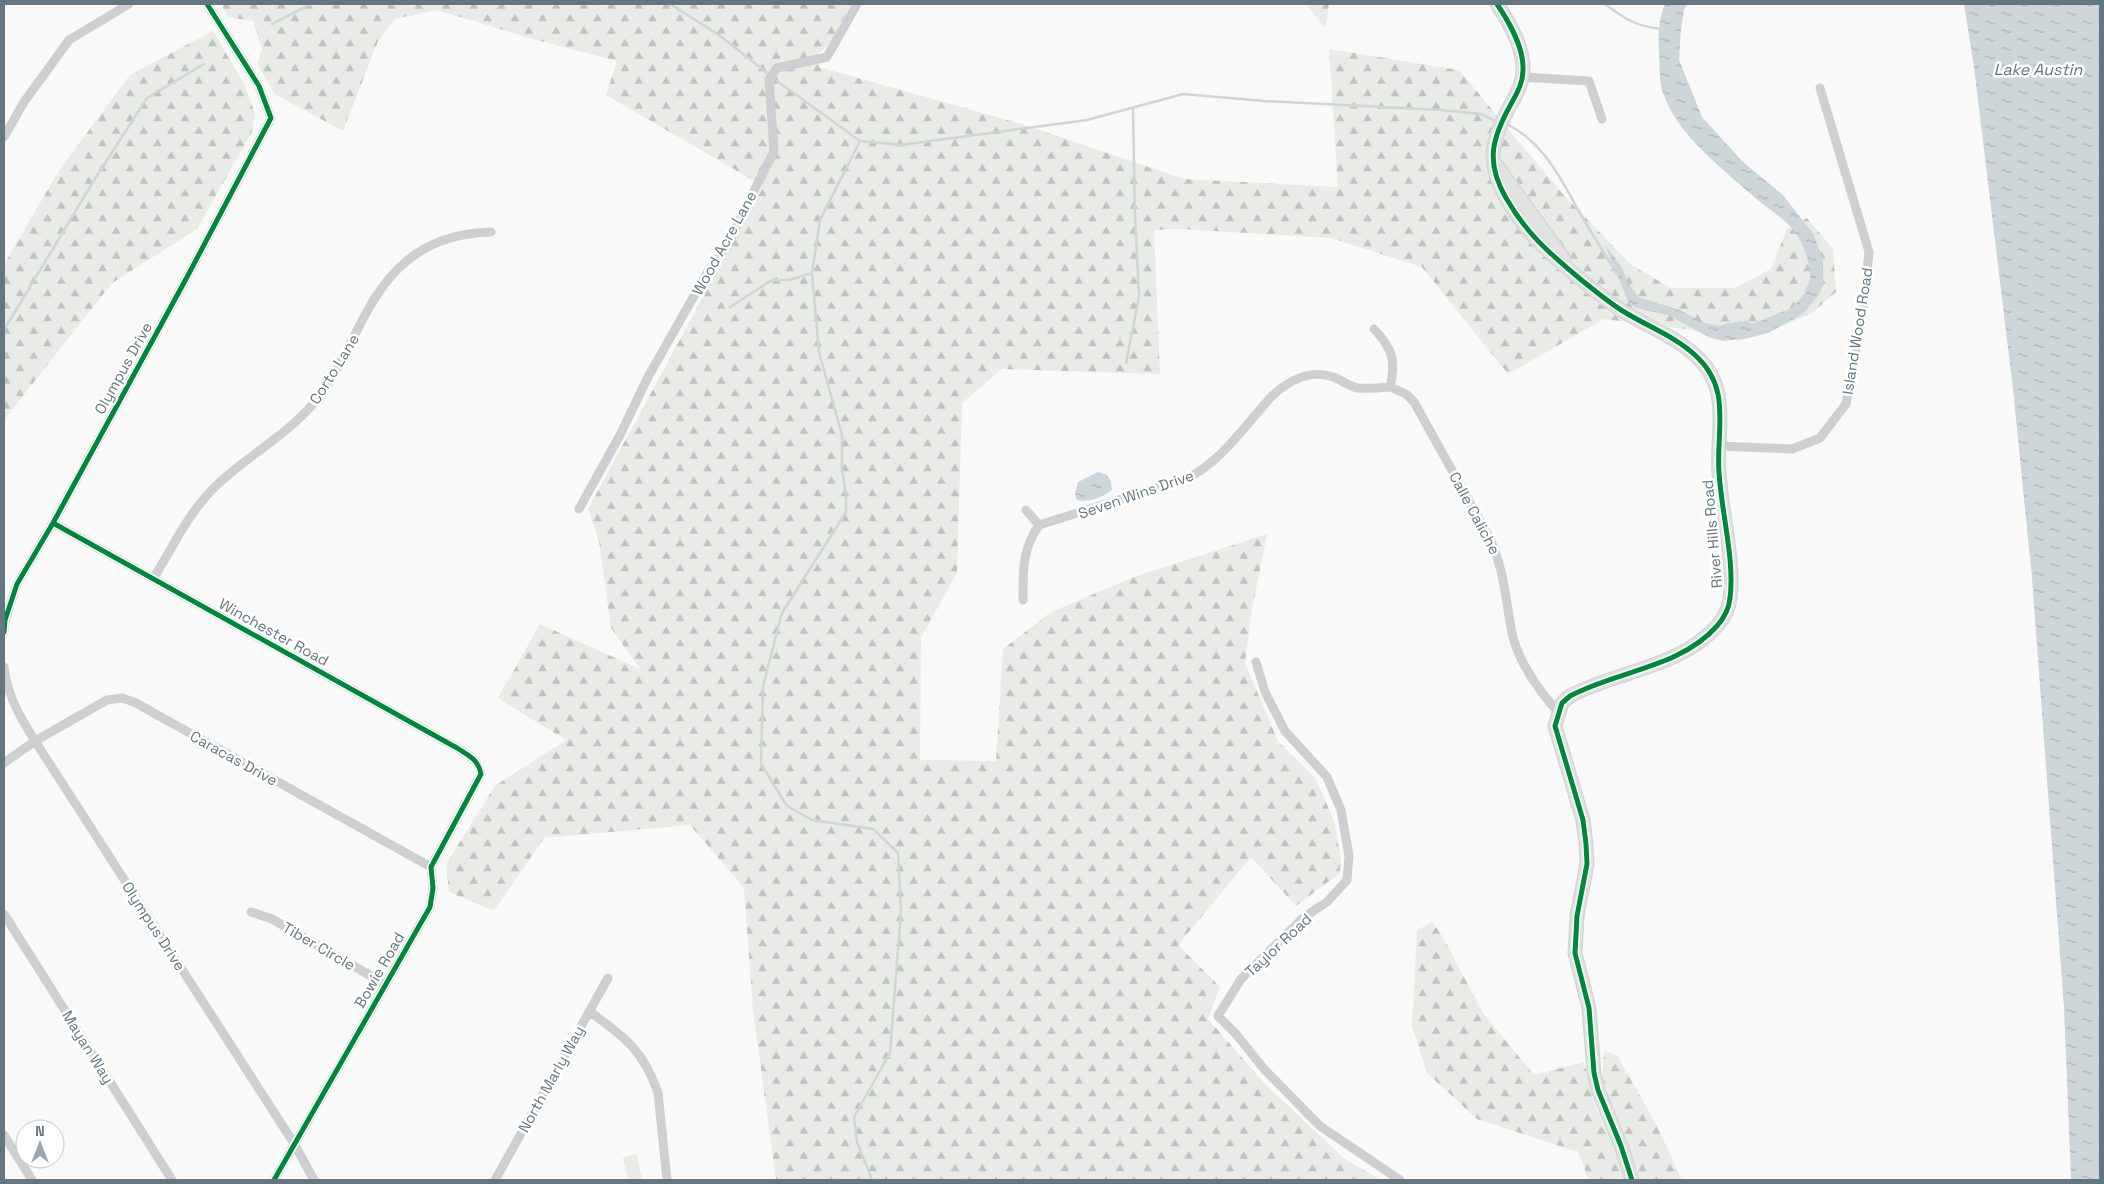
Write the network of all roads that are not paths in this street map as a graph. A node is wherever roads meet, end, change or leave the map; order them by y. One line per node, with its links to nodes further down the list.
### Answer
1 (129, 4): 8 (street)
2 (207, 4): 15 (street, Olympus Drive)
3 (857, 4): 13 (street, Wood Acre Lane)
4 (1497, 4): 5 (street, River Hills Road)
5 (1522, 77): 7 (street); 12 (street, River Hills Road)
6 (1820, 88): 12 (street, Island Wood Road)
7 (1602, 119)
8 (4, 137)
9 (491, 232): 17 (street, Corto Lane)
10 (1374, 329): 11 (street)
11 (1390, 387): 16 (street, Seven Wins Drive); 22 (street, Calle Caliche)
12 (1719, 446): 22 (street, River Hills Road)
13 (580, 509)
14 (1026, 510): 16 (street)
15 (53, 524): 17 (street, Winchester Road); 19 (street, Olympus Drive)
16 (1040, 525): 18 (street)
17 (153, 579): 25 (street, Winchester Road)
18 (1023, 600)
19 (4, 632)
20 (1256, 662): 39 (street, Taylor Road)
21 (4, 667): 23 (street, Olympus Drive)
22 (1558, 712): 40 (street)
23 (35, 741): 24 (street, Caracas Drive); 25 (street, Caracas Drive); 32 (street, Olympus Drive)
24 (4, 763)
25 (431, 867): 29 (street, Bowie Road)
26 (251, 912): 29 (street, Tiber Circle)
27 (4, 914): 34 (street, Mayan Way)
28 (608, 978): 30 (street, North Marly Way)
29 (385, 984): 32 (street, Bowie Road)
30 (590, 1012): 37 (street, North Marly Way); 38 (street)
31 (4, 1135): 33 (street)
32 (296, 1145): 35 (street, Bowie Road); 36 (street, Olympus Drive)
33 (32, 1180)
34 (172, 1180)
35 (274, 1180)
36 (314, 1180)
37 (495, 1180)
38 (667, 1180)
39 (1400, 1180)
40 (1632, 1180)

